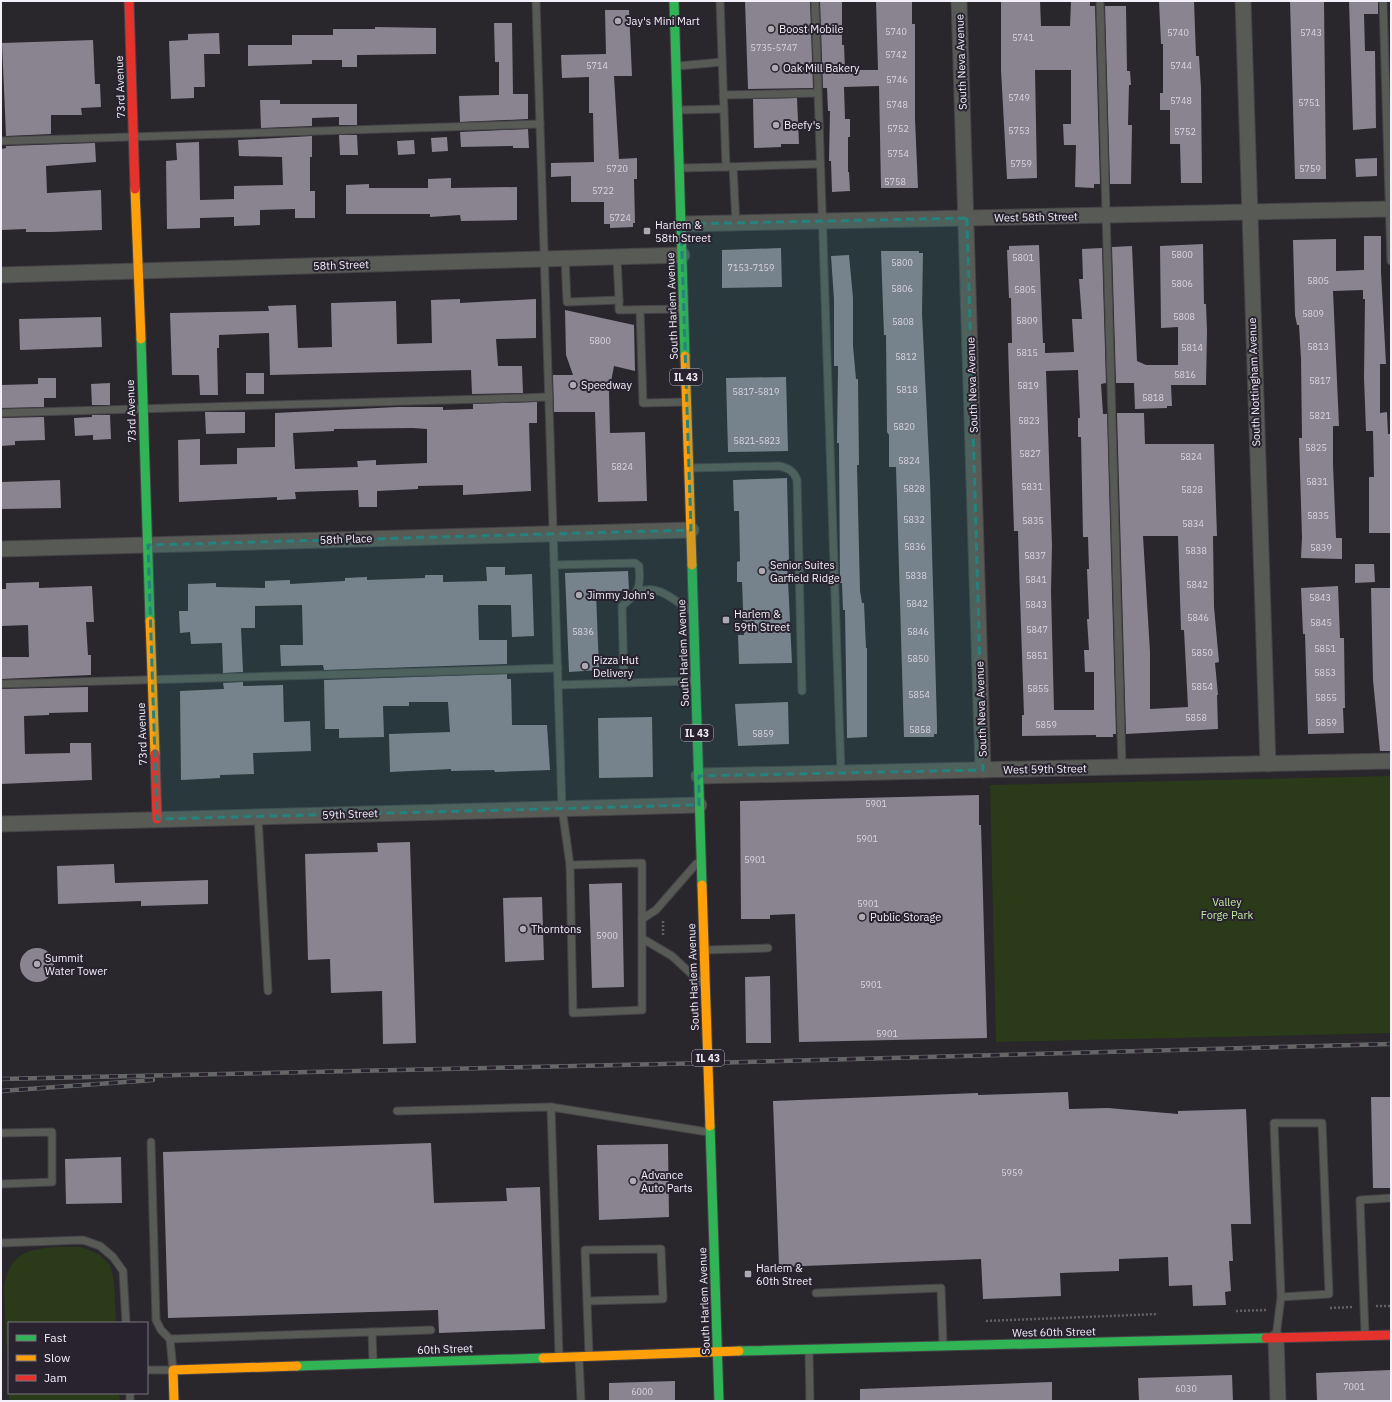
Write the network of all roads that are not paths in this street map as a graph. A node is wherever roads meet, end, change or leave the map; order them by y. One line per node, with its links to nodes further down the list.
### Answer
1 (129, 1): 17 (street, 73rd Avenue)
2 (536, 1): 16 (lane)
3 (674, 1): 11 (street, South Harlem Avenue / IL 43)
4 (720, 1): 10 (lane)
5 (815, 1): 12 (lane)
6 (959, 1): 26 (street, South Neva Avenue)
7 (1242, 1): 24 (street, South Nottingham Avenue)
8 (1383, 1): 23 (lane)
9 (1100, 4): 25 (lane)
10 (722, 62): 11 (lane); 13 (lane)
11 (676, 66): 15 (street, South Harlem Avenue / IL 43)
12 (818, 93): 13 (lane); 19 (lane)
13 (723, 95): 14 (lane)
14 (724, 109): 15 (lane); 20 (lane)
15 (677, 110): 22 (street, South Harlem Avenue / IL 43)
16 (540, 124): 17 (lane); 33 (lane)
17 (134, 137): 18 (lane); 35 (street, 73rd Avenue)
18 (1, 141)
19 (820, 164): 21 (lane); 27 (lane)
20 (726, 167): 21 (lane); 22 (lane)
21 (734, 167): 29 (lane)
22 (679, 168): 28 (street, South Harlem Avenue / IL 43)
23 (1390, 209): 24 (street, West 58th Street); 34 (lane)
24 (1248, 212): 25 (street, West 58th Street); 60 (street, South Nottingham Avenue)
25 (1106, 215): 26 (street, West 58th Street); 61 (lane)
26 (967, 218): 27 (street, West 58th Street); 62 (street, South Neva Avenue)
27 (822, 221): 29 (street, West 58th Street); 63 (lane)
28 (681, 224): 29 (street, West 58th Street); 30 (street, South Harlem Avenue / IL 43)
29 (736, 224)
30 (682, 255): 31 (street, 58th Street); 38 (street, South Harlem Avenue / IL 43)
31 (617, 257): 32 (street, 58th Street); 37 (lane)
32 (565, 258): 33 (street, 58th Street); 37 (lane)
33 (545, 259): 35 (street, 58th Street); 40 (lane)
34 (1391, 261)
35 (138, 271): 36 (street, 58th Street); 42 (street, 73rd Avenue)
36 (1, 275)
37 (619, 300): 39 (lane)
38 (684, 309): 39 (lane); 41 (street, South Harlem Avenue / IL 43)
39 (640, 310): 41 (lane)
40 (549, 397): 42 (lane); 46 (lane)
41 (687, 402): 44 (street, South Harlem Avenue / IL 43)
42 (143, 409): 43 (lane); 47 (street, 73rd Avenue)
43 (1, 413)
44 (689, 468): 45 (street, South Harlem Avenue / IL 43); 58 (lane)
45 (691, 530): 46 (street, 58th Place); 51 (street, South Harlem Avenue / IL 43)
46 (554, 534): 47 (street, 58th Place); 49 (lane)
47 (148, 545): 48 (street, 58th Place); 53 (street, 73rd Avenue)
48 (1, 549)
49 (554, 565): 50 (lane); 52 (lane)
50 (638, 592): 51 (lane); 55 (lane)
51 (693, 612): 54 (street, South Harlem Avenue / IL 43)
52 (558, 668): 53 (lane); 57 (lane)
53 (152, 679): 56 (lane); 68 (street, 73rd Avenue)
54 (695, 680): 55 (lane); 64 (street, South Harlem Avenue / IL 43)
55 (624, 683): 57 (lane)
56 (1, 684)
57 (558, 685): 66 (lane)
58 (802, 691)
59 (1391, 761): 60 (street, West 59th Street)
60 (1268, 764): 61 (street, West 59th Street)
61 (1122, 767): 62 (street, West 59th Street)
62 (983, 770): 63 (street, West 59th Street)
63 (841, 773): 64 (street, West 59th Street)
64 (699, 776): 65 (street, South Harlem Avenue / IL 43)
65 (700, 804): 66 (street, 59th Street); 70 (street, South Harlem Avenue / IL 43)
66 (562, 808): 67 (street, 59th Street); 71 (lane)
67 (258, 816): 68 (street, 59th Street); 77 (lane)
68 (157, 819): 69 (street, 59th Street)
69 (1, 824)
70 (701, 858): 72 (lane); 75 (street, South Harlem Avenue / IL 43)
71 (570, 865): 72 (lane); 73 (lane)
72 (642, 919): 73 (lane)
73 (642, 939): 76 (lane)
74 (768, 948): 75 (lane)
75 (704, 950): 76 (street, South Harlem Avenue / IL 43)
76 (706, 988): 80 (street, South Harlem Avenue / IL 43)
77 (268, 991)
78 (551, 1107): 79 (lane); 80 (lane); 100 (lane)
79 (397, 1111)
80 (710, 1132): 98 (street, South Harlem Avenue / IL 43)
81 (1, 1134): 83 (lane)
82 (151, 1142): 95 (lane)
83 (1, 1184)
84 (1391, 1198): 93 (lane)
85 (1, 1243): 89 (lane)
86 (816, 1293): 96 (lane)
87 (1281, 1297): 87 (lane); 94 (lane)
88 (587, 1301): 88 (lane); 99 (lane)
89 (126, 1322)
90 (431, 1330): 91 (lane)
91 (372, 1332): 95 (lane); 102 (lane)
92 (1391, 1335): 93 (street, West 60th Street)
93 (1365, 1336): 94 (street, West 60th Street)
94 (1276, 1338): 96 (street, West 60th Street); 109 (street)
95 (170, 1339): 104 (lane)
96 (943, 1346): 97 (street, West 60th Street)
97 (809, 1350): 98 (street, West 60th Street); 108 (lane)
98 (717, 1352): 99 (street, 60th Street); 107 (street, South Harlem Avenue / IL 43)
99 (589, 1356): 101 (street, 60th Street)
100 (559, 1357): 101 (street, 60th Street); 102 (street, 60th Street)
101 (579, 1357): 106 (lane)
102 (373, 1363): 104 (street, 60th Street)
103 (148, 1370): 104 (lane)
104 (173, 1370): 105 (street)
105 (174, 1401)
106 (581, 1401)
107 (719, 1401)
108 (810, 1401)
109 (1278, 1401)

